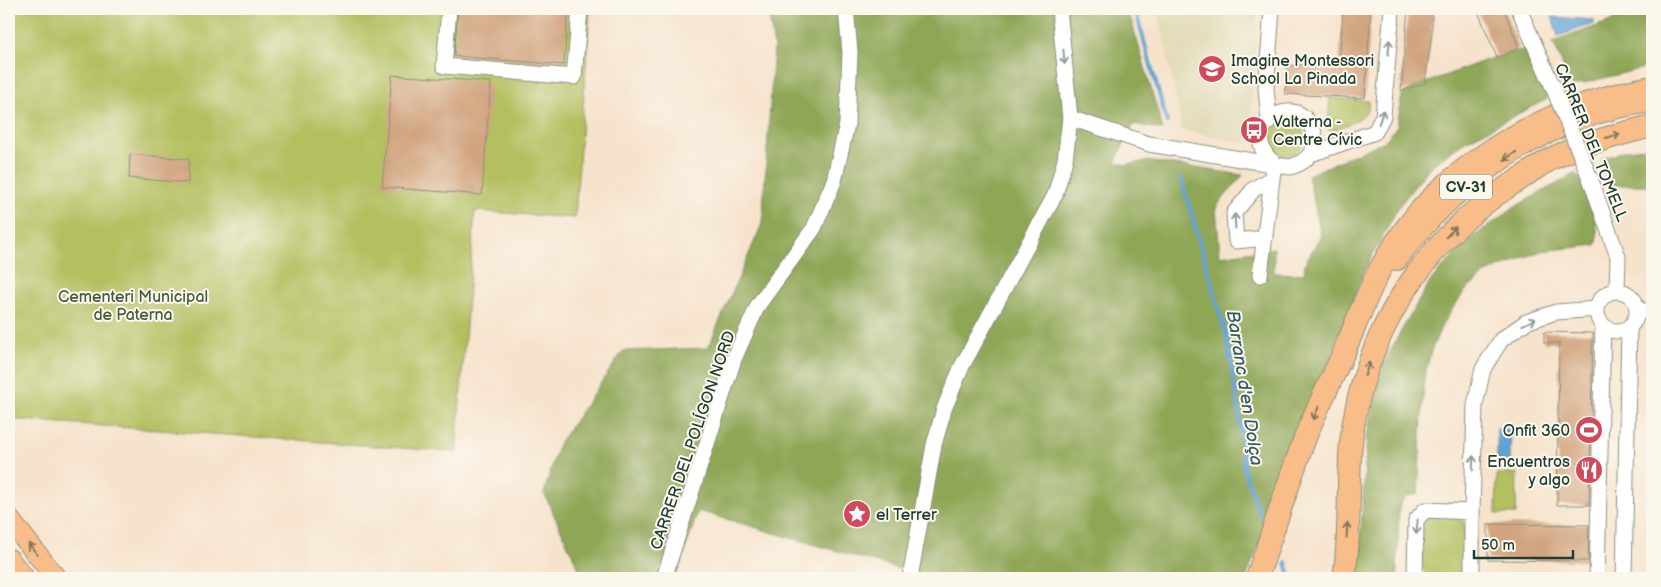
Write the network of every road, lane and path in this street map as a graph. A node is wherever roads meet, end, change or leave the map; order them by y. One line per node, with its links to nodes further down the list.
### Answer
1 (449, 9): 2 (street)
2 (580, 9)
3 (846, 9): 32 (street, CARRER DEL POLÍGON NORD)
4 (1059, 9): 10 (street, one-way to 10)
5 (1272, 9): 11 (street)
6 (1392, 9): 14 (street, one-way to 6)
7 (1519, 9): 19 (street, CARRER DEL TOMELL, bridge)
8 (1652, 87): 24 (highway)
9 (1652, 102): 24 (main road, CV-31, one-way to 24)
10 (1070, 118): 15 (street); 33 (street)
11 (1269, 120): 13 (street); 14 (street)
12 (1652, 126): 35 (highway, CV-31, one-way to 12)
13 (1261, 146): 15 (street); 16 (street)
14 (1311, 154): 16 (street)
15 (1235, 158): 16 (street)
16 (1273, 170): 17 (street); 17 (street, one-way to 16)
17 (1265, 238): 18 (street)
18 (1260, 275)
19 (1617, 291): 20 (street); 21 (street)
20 (1597, 309): 22 (street); 25 (street, one-way to 20)
21 (1645, 311): 23 (street)
22 (1603, 325): 23 (street); 38 (street)
23 (1629, 327): 39 (street)
24 (1344, 353): 34 (highway, CV-31, one-way to 34)
25 (1472, 512): 36 (street, one-way to 36); 37 (street)
26 (9, 519): 31 (main road, one-way to 26)
27 (9, 559): 30 (main road)
28 (9, 574): 29 (main road)
29 (12, 578)
30 (24, 578)
31 (56, 578)
32 (664, 578)
33 (910, 578)
34 (1257, 578)
35 (1344, 578)
36 (1415, 578)
37 (1472, 578)
38 (1597, 578)
39 (1624, 578)

